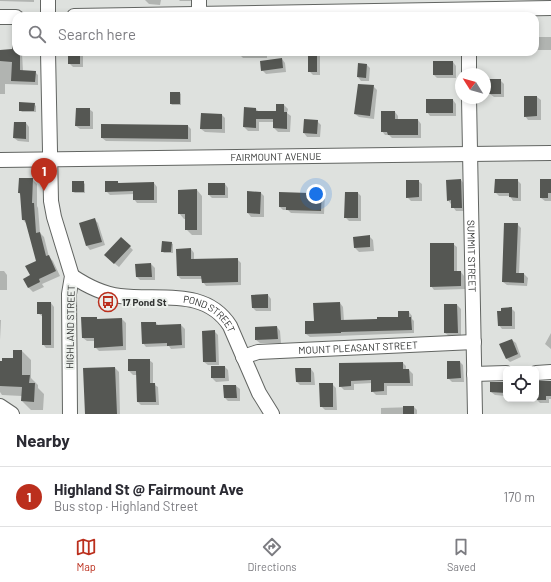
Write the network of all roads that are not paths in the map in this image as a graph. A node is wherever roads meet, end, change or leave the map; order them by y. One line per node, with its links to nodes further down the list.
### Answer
1 (48, 0): 5 (street)
2 (199, 7): 3 (street); 6 (street)
3 (468, 8): 4 (street)
4 (551, 8)
5 (48, 12)
6 (130, 12)
7 (0, 17): 8 (street)
8 (12, 17)
9 (48, 56): 15 (street, HIGHLAND STREET)
10 (469, 56): 11 (street)
11 (469, 68)
12 (469, 104): 14 (street, SUMMIT STREET)
13 (551, 153): 14 (street, FAIRMOUNT AVENUE)
14 (470, 154): 15 (street, FAIRMOUNT AVENUE); 18 (street, SUMMIT STREET)
15 (50, 159): 16 (street, FAIRMOUNT AVENUE); 17 (street, HIGHLAND STREET)
16 (0, 160)
17 (72, 276): 19 (street, POND STREET); 26 (street, HIGHLAND STREET)
18 (474, 342): 19 (street, MOUNT PLEASANT STREET); 23 (street, SUMMIT STREET)
19 (243, 357): 27 (street, POND STREET)
20 (551, 372): 22 (street)
21 (503, 373): 23 (street)
22 (539, 373)
23 (474, 374): 28 (street, SUMMIT STREET)
24 (0, 406): 25 (street)
25 (12, 414)
26 (70, 414)
27 (272, 414)
28 (475, 414)

